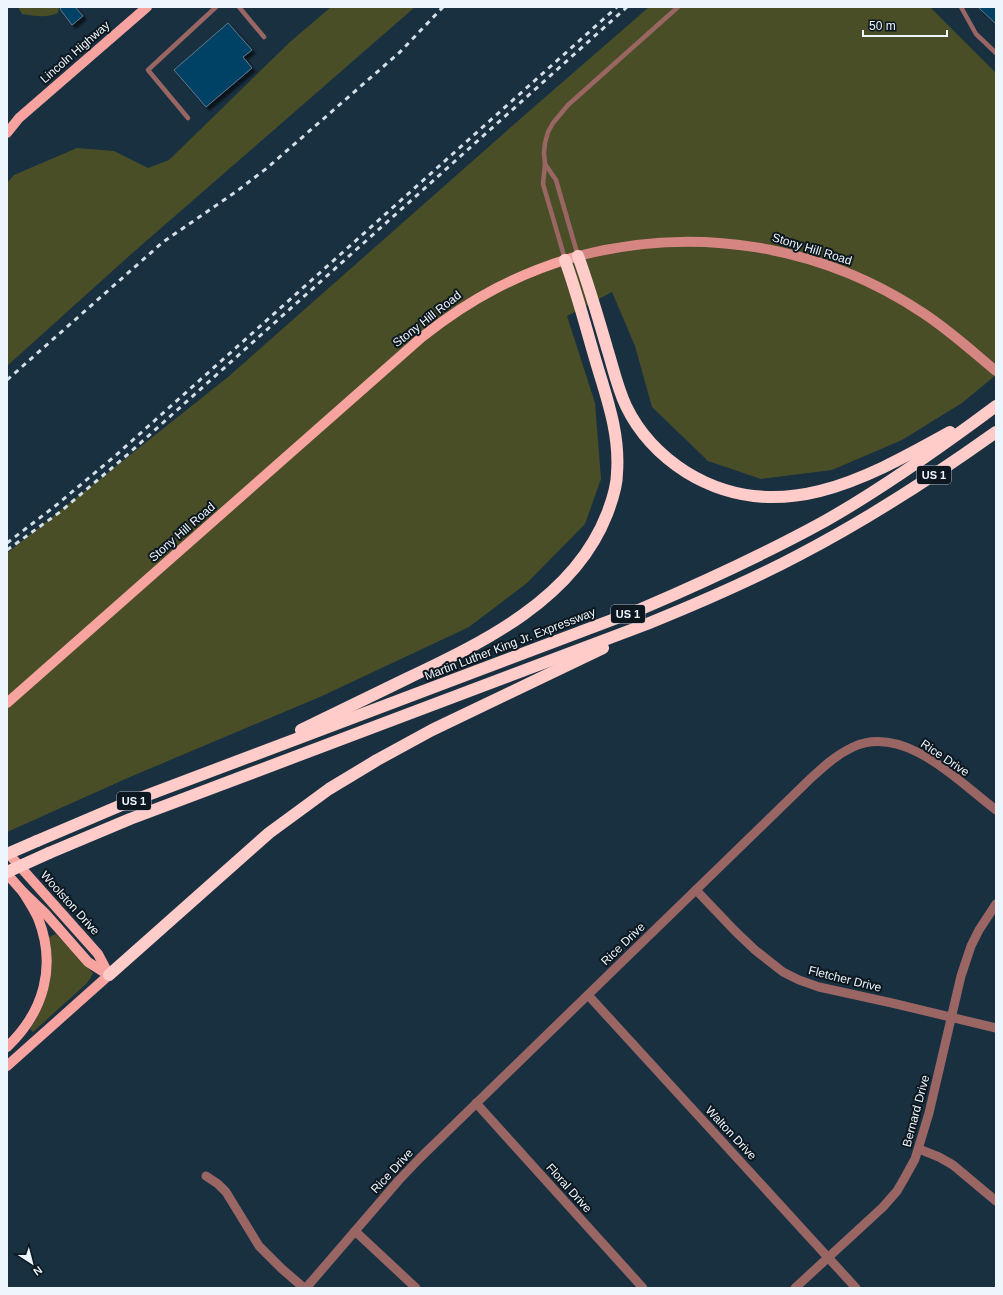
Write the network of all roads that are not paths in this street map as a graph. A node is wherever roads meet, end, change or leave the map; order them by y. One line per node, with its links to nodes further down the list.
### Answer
1 (148, 7): 8 (main road, Lincoln Highway)
2 (216, 7): 9 (lane)
3 (239, 7): 6 (lane)
4 (678, 7): 12 (lane)
5 (961, 7): 7 (lane)
6 (264, 36)
7 (996, 53)
8 (19, 118): 10 (main road, Lincoln Highway); 11 (main road, Lincoln Highway)
9 (188, 118)
10 (7, 124)
11 (7, 133)
12 (545, 164): 13 (lane); 14 (lane)
13 (578, 256): 14 (main road, Stony Hill Road); 15 (street, Stony Hill Road); 16 (highway)
14 (565, 260): 19 (main road, Stony Hill Road); 20 (highway)
15 (996, 371)
16 (996, 406): 20 (highway, Martin Luther King Jr. Expressway / US 1)
17 (996, 432): 18 (highway, US 1)
18 (686, 608): 23 (highway, US 1, bridge); 27 (highway)
19 (7, 703)
20 (231, 764): 22 (highway, Martin Luther King Jr. Expressway / US 1, bridge)
21 (996, 810): 24 (street, Rice Drive)
22 (7, 853): 27 (main road, Woolston Drive)
23 (7, 873): 25 (main road)
24 (696, 890): 28 (street, Rice Drive); 29 (street, Fletcher Drive)
25 (23, 892): 27 (main road); 31 (main road)
26 (996, 904): 29 (street, Bernard Drive)
27 (109, 975): 32 (main road)
28 (588, 994): 33 (street, Rice Drive); 38 (street, Walton Drive)
29 (951, 1018): 30 (street, Fletcher Drive); 34 (street, Bernard Drive)
30 (996, 1028)
31 (7, 1046)
32 (7, 1066)
33 (476, 1103): 37 (street, Rice Drive); 41 (street, Floral Drive)
34 (918, 1149): 36 (street); 38 (street, Bernard Drive)
35 (206, 1176): 39 (street)
36 (996, 1201)
37 (355, 1231): 39 (street, Rice Drive); 40 (street)
38 (829, 1257): 42 (street, Bernard Drive); 43 (street, Walton Drive)
39 (305, 1288)
40 (416, 1288)
41 (644, 1288)
42 (795, 1288)
43 (856, 1288)

